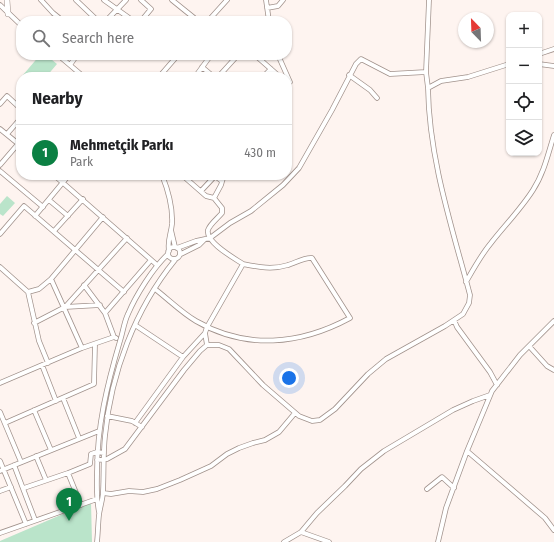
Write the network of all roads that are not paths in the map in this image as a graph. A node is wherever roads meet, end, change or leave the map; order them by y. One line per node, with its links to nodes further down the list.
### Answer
1 (6, 0): 15 (street)
2 (41, 0): 16 (street)
3 (76, 0): 17 (street)
4 (104, 0): 14 (street)
5 (126, 0): 14 (street)
6 (141, 0): 20 (street)
7 (172, 0): 21 (street)
8 (227, 0): 22 (street)
9 (266, 0): 13 (street)
10 (283, 0): 13 (street)
11 (429, 0): 49 (street)
12 (0, 5): 15 (street)
13 (267, 8): 23 (street)
14 (117, 10): 18 (street); 19 (street)
15 (8, 14): 24 (street)
16 (57, 16)
17 (93, 16)
18 (111, 16)
19 (126, 16)
20 (146, 16)
21 (192, 16)
22 (213, 16)
23 (268, 16)
24 (16, 21)
25 (554, 49): 26 (street)
26 (542, 53)
27 (65, 60): 34 (street)
28 (73, 60): 34 (street)
29 (174, 60): 41 (street)
30 (208, 60): 38 (street)
31 (234, 60): 44 (street)
32 (261, 60): 39 (street)
33 (280, 60): 48 (street)
34 (70, 64): 40 (street)
35 (542, 64): 37 (street)
36 (506, 65): 51 (street)
37 (554, 66)
38 (202, 67): 42 (street); 43 (street)
39 (271, 69): 45 (street); 46 (street); 47 (street)
40 (79, 72)
41 (164, 72)
42 (198, 72)
43 (208, 72)
44 (223, 72)
45 (268, 72)
46 (270, 72)
47 (274, 72)
48 (286, 72)
49 (426, 72): 50 (street); 51 (street)
50 (349, 75): 52 (street); 63 (street)
51 (428, 88): 97 (street)
52 (377, 98)
53 (0, 104): 54 (street)
54 (16, 104)
55 (16, 125): 57 (street)
56 (0, 130): 57 (street)
57 (7, 134): 59 (street)
58 (554, 135): 97 (street)
59 (16, 142)
60 (16, 149): 61 (street)
61 (0, 165)
62 (0, 171): 76 (street)
63 (292, 175)
64 (60, 180): 71 (street)
65 (65, 180): 71 (street)
66 (164, 180): 80 (street)
67 (188, 180): 72 (street)
68 (211, 180): 72 (street)
69 (288, 180): 84 (street)
70 (222, 181): 73 (street)
71 (63, 183): 74 (street); 75 (street)
72 (200, 191): 73 (street)
73 (214, 198): 84 (street)
74 (83, 199): 78 (street); 79 (street)
75 (49, 200): 76 (street); 78 (street)
76 (43, 207): 77 (street)
77 (35, 216): 81 (street); 82 (street)
78 (68, 216): 81 (street)
79 (103, 218): 83 (street); 87 (street)
80 (171, 229): 86 (street); 88 (street)
81 (54, 231): 87 (street)
82 (0, 234)
83 (127, 238): 90 (street); 95 (street)
84 (210, 238): 85 (street); 92 (street)
85 (205, 240): 86 (street); 89 (street)
86 (176, 247): 88 (street); 89 (street)
87 (76, 250): 95 (street); 96 (street)
88 (168, 252): 91 (street); 93 (street)
89 (181, 254): 91 (street)
90 (151, 260): 93 (street); 101 (street)
91 (175, 260): 99 (street)
92 (243, 264): 109 (street); 109 (street)
93 (157, 265): 112 (street)
94 (0, 267): 100 (street)
95 (98, 270): 98 (street); 101 (street)
96 (52, 279): 100 (street); 103 (street)
97 (466, 282): 105 (street)
98 (84, 285): 102 (street); 103 (street)
99 (155, 289): 108 (street); 109 (street)
100 (28, 292): 107 (street)
101 (124, 292): 104 (street)
102 (100, 305): 103 (street); 104 (street)
103 (65, 307): 107 (street); 116 (street)
104 (105, 313): 111 (street)
105 (454, 320): 122 (street); 128 (street)
106 (554, 321): 115 (street)
107 (34, 323): 118 (street)
108 (135, 325): 117 (street); 129 (street)
109 (207, 327): 110 (street)
110 (204, 333): 114 (street); 117 (street)
111 (114, 337): 112 (street); 113 (street)
112 (120, 340): 134 (street)
113 (95, 344): 116 (street); 124 (street)
114 (207, 345): 128 (street); 133 (street)
115 (529, 346): 120 (street); 122 (street)
116 (82, 348): 118 (street)
117 (183, 357): 132 (street)
118 (48, 363): 119 (street)
119 (42, 365): 121 (street); 125 (street)
120 (554, 370)
121 (0, 383)
122 (497, 385): 123 (street)
123 (490, 395): 137 (street); 161 (street)
124 (63, 398): 125 (street); 135 (street)
125 (56, 401): 126 (street)
126 (34, 410): 131 (street); 136 (street)
127 (0, 412): 130 (street)
128 (295, 413): 154 (street)
129 (107, 416): 132 (street); 139 (street)
130 (1, 417): 131 (street)
131 (5, 423): 144 (street)
132 (135, 423): 133 (street)
133 (142, 427): 142 (street)
134 (99, 431): 135 (street); 138 (street)
135 (79, 438): 136 (street)
136 (51, 450): 140 (street)
137 (467, 451): 151 (street); 160 (street)
138 (97, 452): 139 (street); 141 (street); 147 (street)
139 (104, 453): 142 (street)
140 (36, 456): 144 (street); 148 (street)
141 (97, 460): 142 (street); 155 (street)
142 (104, 460): 154 (street)
143 (0, 461): 146 (street)
144 (22, 462): 145 (street)
145 (14, 465): 146 (street); 150 (street)
146 (2, 470): 149 (street)
147 (68, 473): 148 (street); 156 (street)
148 (46, 480): 150 (street)
149 (11, 487): 153 (street); 159 (street)
150 (24, 488): 158 (street)
151 (454, 488): 152 (street); 166 (street)
152 (428, 489)
153 (0, 491)
154 (103, 493): 157 (street)
155 (97, 499): 156 (street); 157 (street)
156 (81, 504): 158 (street)
157 (99, 514): 163 (street)
158 (35, 520): 159 (street)
159 (26, 524): 162 (street)
160 (554, 530)
161 (301, 532): 164 (street); 165 (street)
162 (0, 533)
163 (97, 542)
164 (284, 542)
165 (329, 542)
166 (438, 542)

